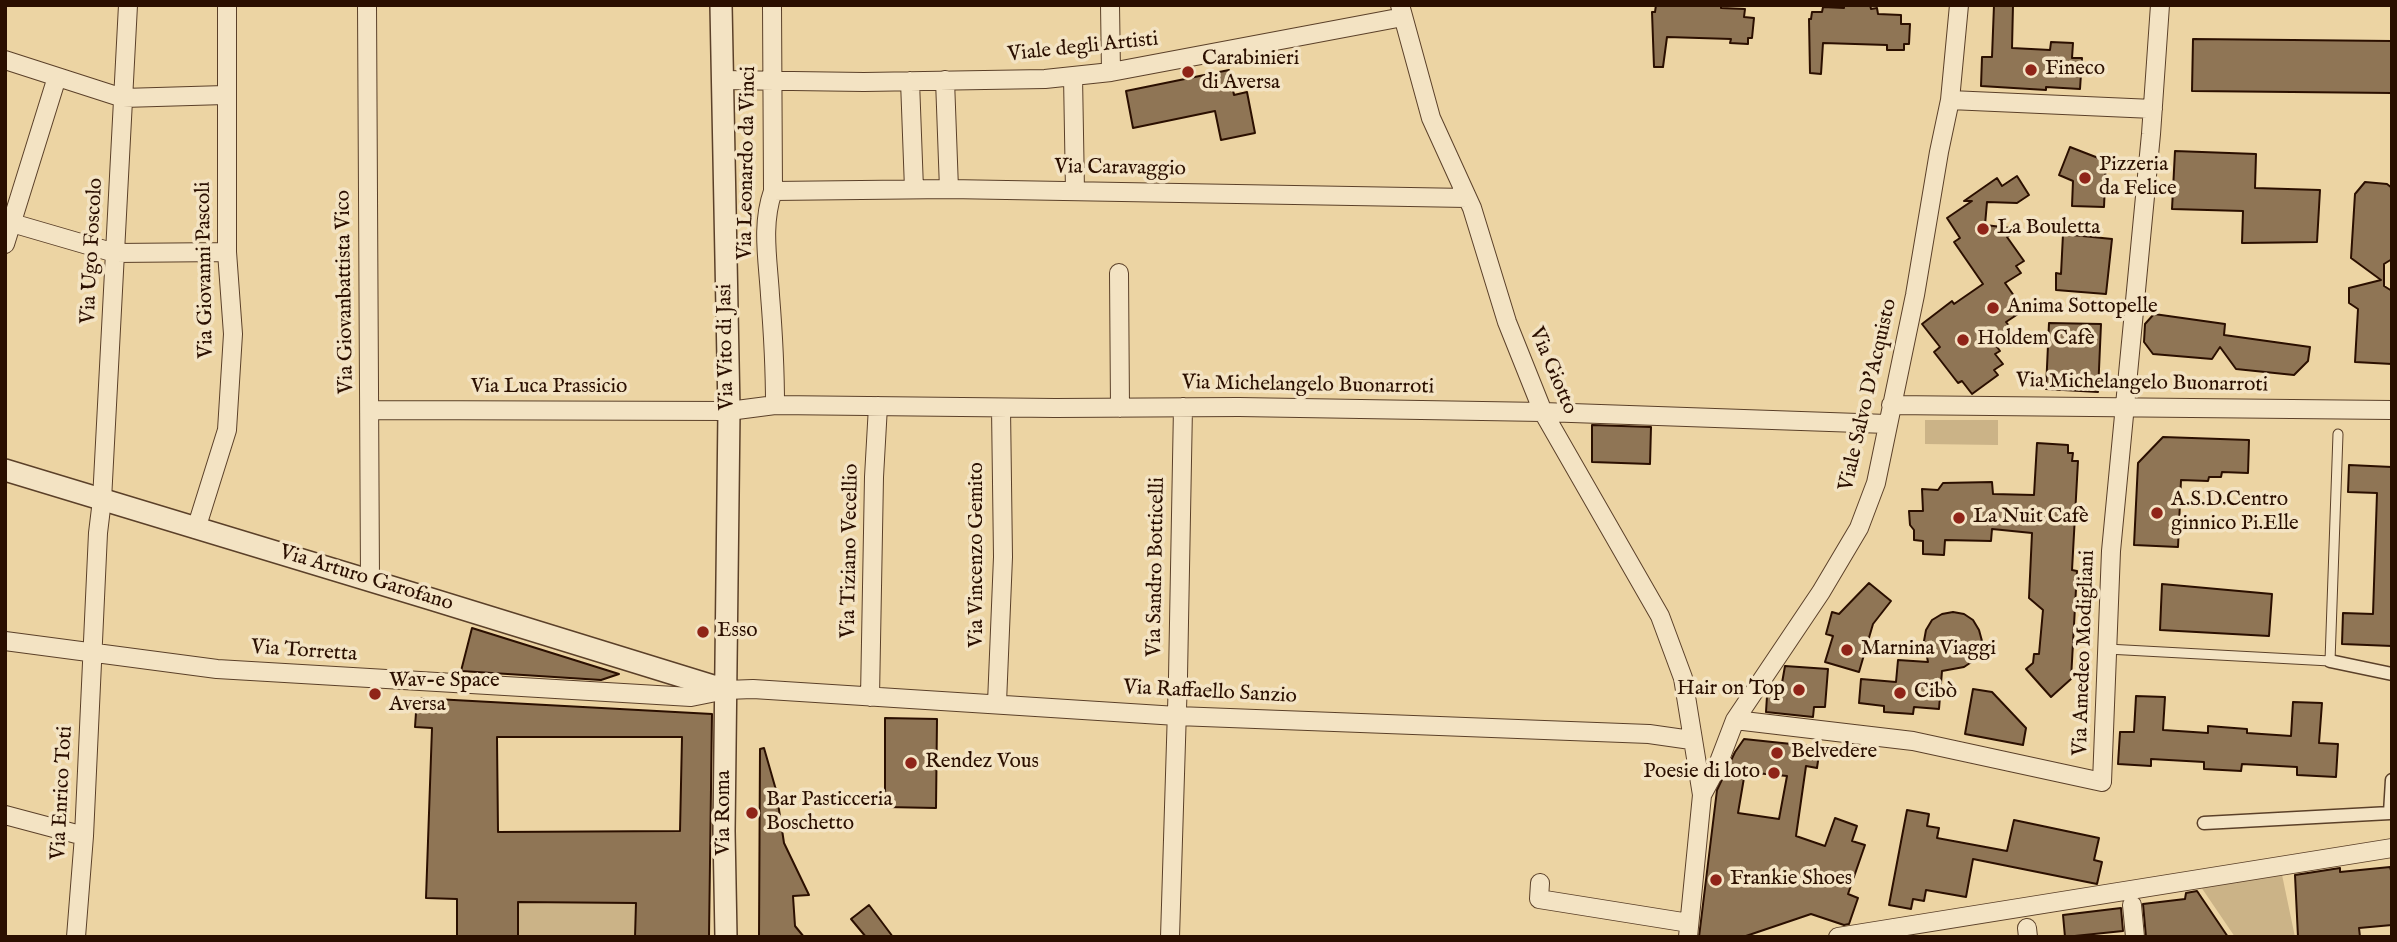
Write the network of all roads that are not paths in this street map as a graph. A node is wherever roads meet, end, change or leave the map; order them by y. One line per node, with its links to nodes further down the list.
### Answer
1 (128, 5): 19 (street, Via Ugo Foscolo)
2 (227, 5): 18 (street, Via Giovanni Pascoli)
3 (367, 5): 39 (street, Via Giovanbattista Vico)
4 (721, 5): 14 (street, Via Vito di Jasi)
5 (772, 5): 17 (street, Via Leonardo da Vinci)
6 (1110, 5): 11 (street)
7 (1959, 5): 20 (street, Viale Salvo D'Acquisto)
8 (2160, 5): 21 (street, Via Amedeo Modigliani)
9 (1402, 11): 11 (street, Viale degli Artisti); 26 (street, Via Giotto)
10 (5, 60): 13 (street)
11 (1111, 72): 12 (street, Viale degli Artisti)
12 (1073, 76): 15 (street, Viale degli Artisti); 25 (street)
13 (57, 77): 19 (street); 27 (street)
14 (721, 80): 17 (street, Viale degli Artisti); 41 (street, Via Vito di Jasi)
15 (945, 80): 16 (street, Viale degli Artisti); 23 (street)
16 (910, 81): 17 (street, Viale degli Artisti); 22 (street)
17 (772, 82): 24 (street, Via Leonardo da Vinci)
18 (225, 95): 19 (street); 29 (street, Via Giovanni Pascoli)
19 (123, 98): 30 (street, Via Ugo Foscolo)
20 (1950, 100): 21 (street); 33 (street, Viale Salvo D'Acquisto)
21 (2152, 109): 35 (street, Via Amedeo Modigliani)
22 (914, 189): 23 (street, Via Caravaggio); 24 (street, Via Caravaggio)
23 (949, 189): 25 (street, Via Caravaggio)
24 (773, 191): 32 (street, Via Leonardo da Vinci)
25 (1075, 191): 26 (street, Via Caravaggio)
26 (1467, 198): 42 (street, Via Giotto)
27 (8, 222): 28 (street); 30 (street)
28 (5, 244)
29 (227, 252): 30 (street); 47 (street, Via Giovanni Pascoli)
30 (115, 253): 46 (street, Via Ugo Foscolo)
31 (1119, 273): 38 (street)
32 (775, 405): 34 (street, Via Michelangelo Buonarroti); 41 (street, Via Michelangelo Buonarroti)
33 (1891, 405): 35 (street, Via Michelangelo Buonarroti); 43 (street, Viale Salvo D'Acquisto)
34 (878, 406): 37 (street, Via Michelangelo Buonarroti); 57 (street, Via Tiziano Vecellio)
35 (2124, 406): 40 (street, Via Michelangelo Buonarroti); 50 (street, Via Amedeo Modigliani)
36 (1183, 407): 38 (street, Via Michelangelo Buonarroti); 42 (street, Via Michelangelo Buonarroti); 59 (street, Via Sandro Botticelli)
37 (1001, 408): 38 (street, Via Michelangelo Buonarroti); 58 (street, Via Vincenzo Gemito)
38 (1120, 408)
39 (370, 410): 41 (street, Via Luca Prassicio); 48 (street, Via Giovanbattista Vico)
40 (2392, 410)
41 (729, 411): 55 (street, Via Vito di Jasi)
42 (1543, 412): 43 (street, Via Michelangelo Buonarroti); 61 (street, Via Giotto)
43 (1887, 424): 60 (street, Viale Salvo D'Acquisto)
44 (2338, 434): 52 (lane)
45 (5, 470): 46 (street, Via Arturo Garofano)
46 (103, 500): 47 (street, Via Arturo Garofano); 51 (street, Via Ugo Foscolo)
47 (196, 530): 48 (street, Via Arturo Garofano)
48 (370, 579): 53 (street, Via Arturo Garofano)
49 (5, 641): 51 (street, Via Torretta)
50 (2107, 649): 52 (lane); 60 (street, Via Amedeo Modigliani)
51 (94, 652): 56 (street, Via Torretta); 66 (street, Via Enrico Toti)
52 (2330, 662): 54 (street)
53 (642, 664): 55 (street, Via Arturo Garofano); 56 (street)
54 (2392, 674)
55 (726, 690): 56 (street, Via Torretta); 57 (street, Via Raffaello Sanzio); 72 (street, Via Roma)
56 (635, 693)
57 (870, 697): 58 (street, Via Raffaello Sanzio)
58 (997, 703): 59 (street, Via Raffaello Sanzio)
59 (1177, 716): 61 (street, Via Raffaello Sanzio); 73 (street, Via Sandro Botticelli)
60 (1735, 720): 63 (street, Viale Salvo D'Acquisto)
61 (1691, 740): 63 (street, Via Giotto)
62 (2392, 780): 65 (street)
63 (1702, 795): 70 (street)
64 (5, 815): 66 (street)
65 (2204, 823)
66 (84, 836): 71 (street, Via Enrico Toti)
67 (2392, 848): 74 (street)
68 (1540, 883): 70 (street)
69 (2132, 905): 75 (street)
70 (1688, 930)
71 (76, 937)
72 (726, 937)
73 (1170, 937)
74 (1838, 937)
75 (2135, 937)

